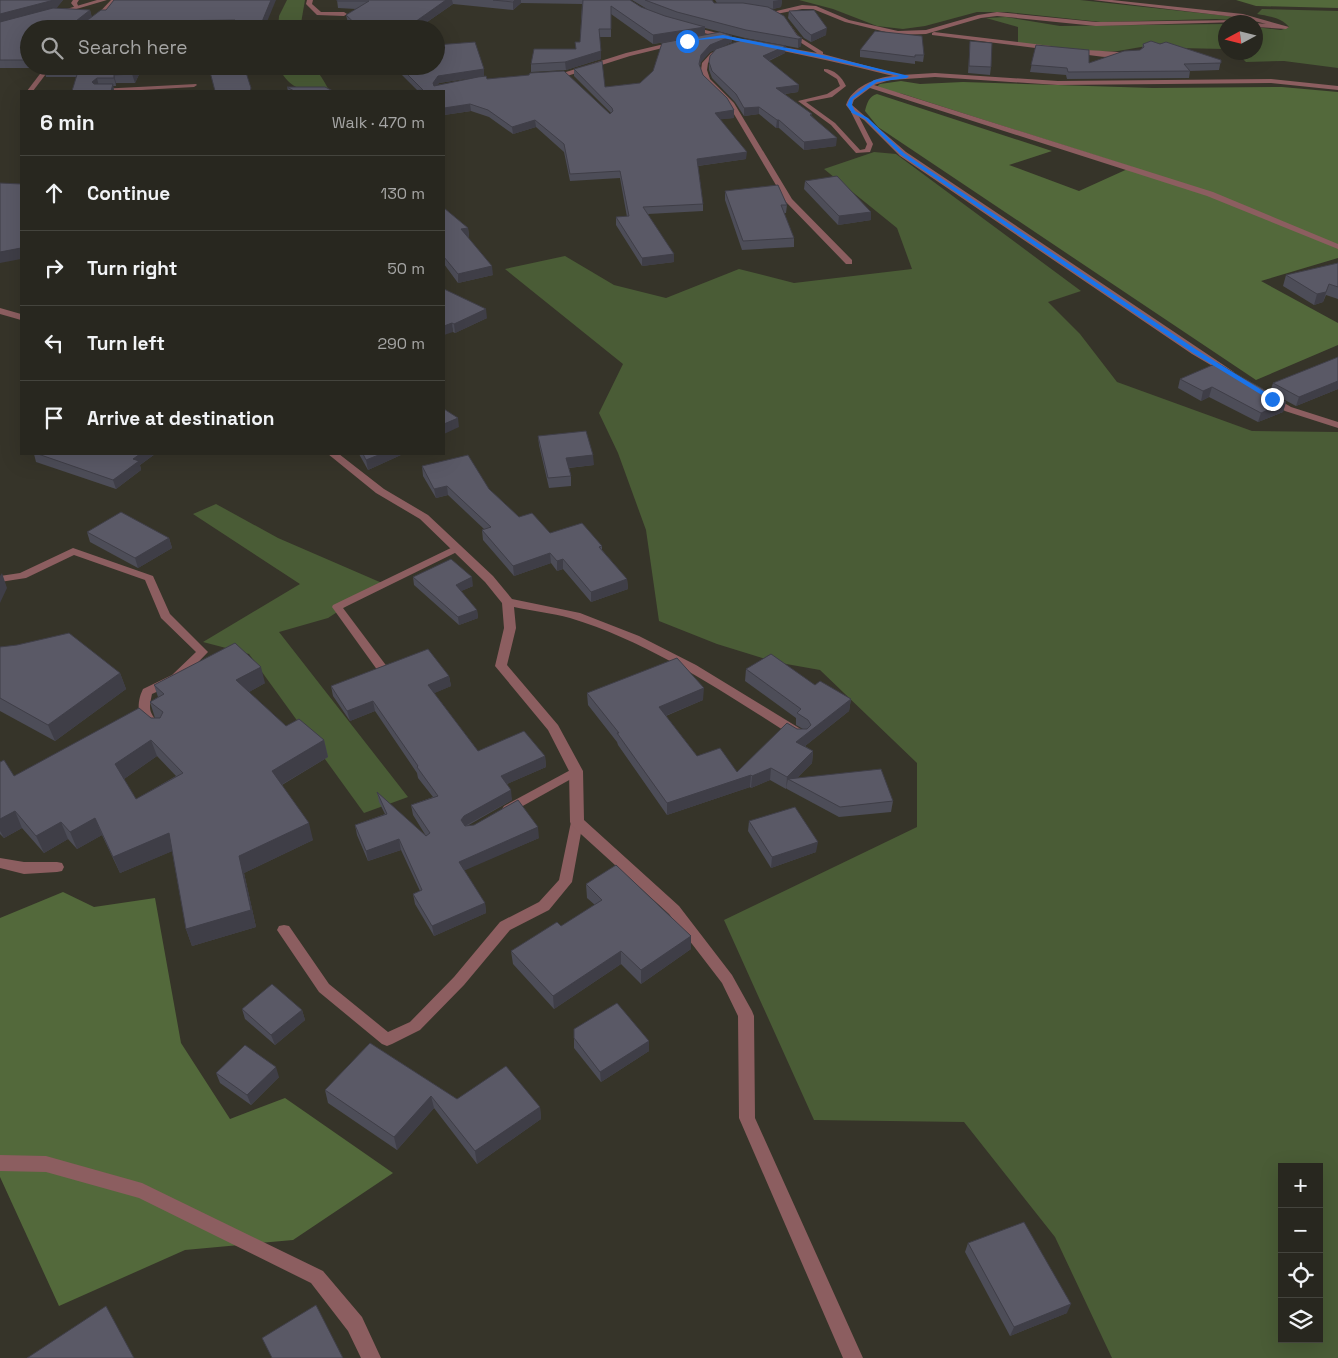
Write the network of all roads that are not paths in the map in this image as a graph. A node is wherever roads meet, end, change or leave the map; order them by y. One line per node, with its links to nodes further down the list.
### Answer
1 (76, 0): 7 (lane)
2 (104, 0): 7 (street)
3 (114, 0): 12 (lane)
4 (310, 0): 9 (street)
5 (787, 0): 8 (street)
6 (1096, 0): 11 (street)
7 (77, 7): 10 (street)
8 (794, 8): 17 (street); 23 (street)
9 (344, 14)
10 (49, 15)
11 (1235, 15)
12 (95, 20)
13 (1218, 21): 17 (street)
14 (1263, 21): 15 (street)
15 (1263, 25)
16 (682, 26): 18 (street)
17 (919, 32): 22 (street)
18 (723, 37): 19 (street); 21 (street)
19 (705, 39)
20 (687, 41): 25 (street)
21 (744, 42): 23 (street); 37 (street)
22 (1138, 53)
23 (827, 57): 28 (street)
24 (826, 70): 35 (lane)
25 (567, 74): 27 (street); 29 (street)
26 (42, 75): 33 (lane)
27 (548, 76)
28 (907, 77): 31 (street); 32 (street)
29 (573, 80)
30 (194, 85): 34 (lane)
31 (869, 86): 35 (street); 36 (street)
32 (1338, 88)
33 (31, 90)
34 (115, 90)
35 (854, 112): 40 (street)
36 (1338, 247)
37 (849, 262)
38 (0, 311): 39 (street)
39 (20, 317)
40 (1234, 375)
41 (1265, 394): 42 (street)
42 (1338, 425)
43 (334, 455): 44 (street)
44 (457, 548): 46 (street); 47 (lane)
45 (0, 579): 48 (lane)
46 (508, 602): 49 (street); 50 (street)
47 (382, 668)
48 (161, 730)
49 (801, 736)
50 (576, 771): 51 (lane); 52 (street)
51 (494, 817)
52 (577, 822): 55 (lane); 58 (street)
53 (0, 863): 54 (street)
54 (57, 867)
55 (284, 930)
56 (0, 1163): 57 (street)
57 (371, 1358)
58 (853, 1358)

